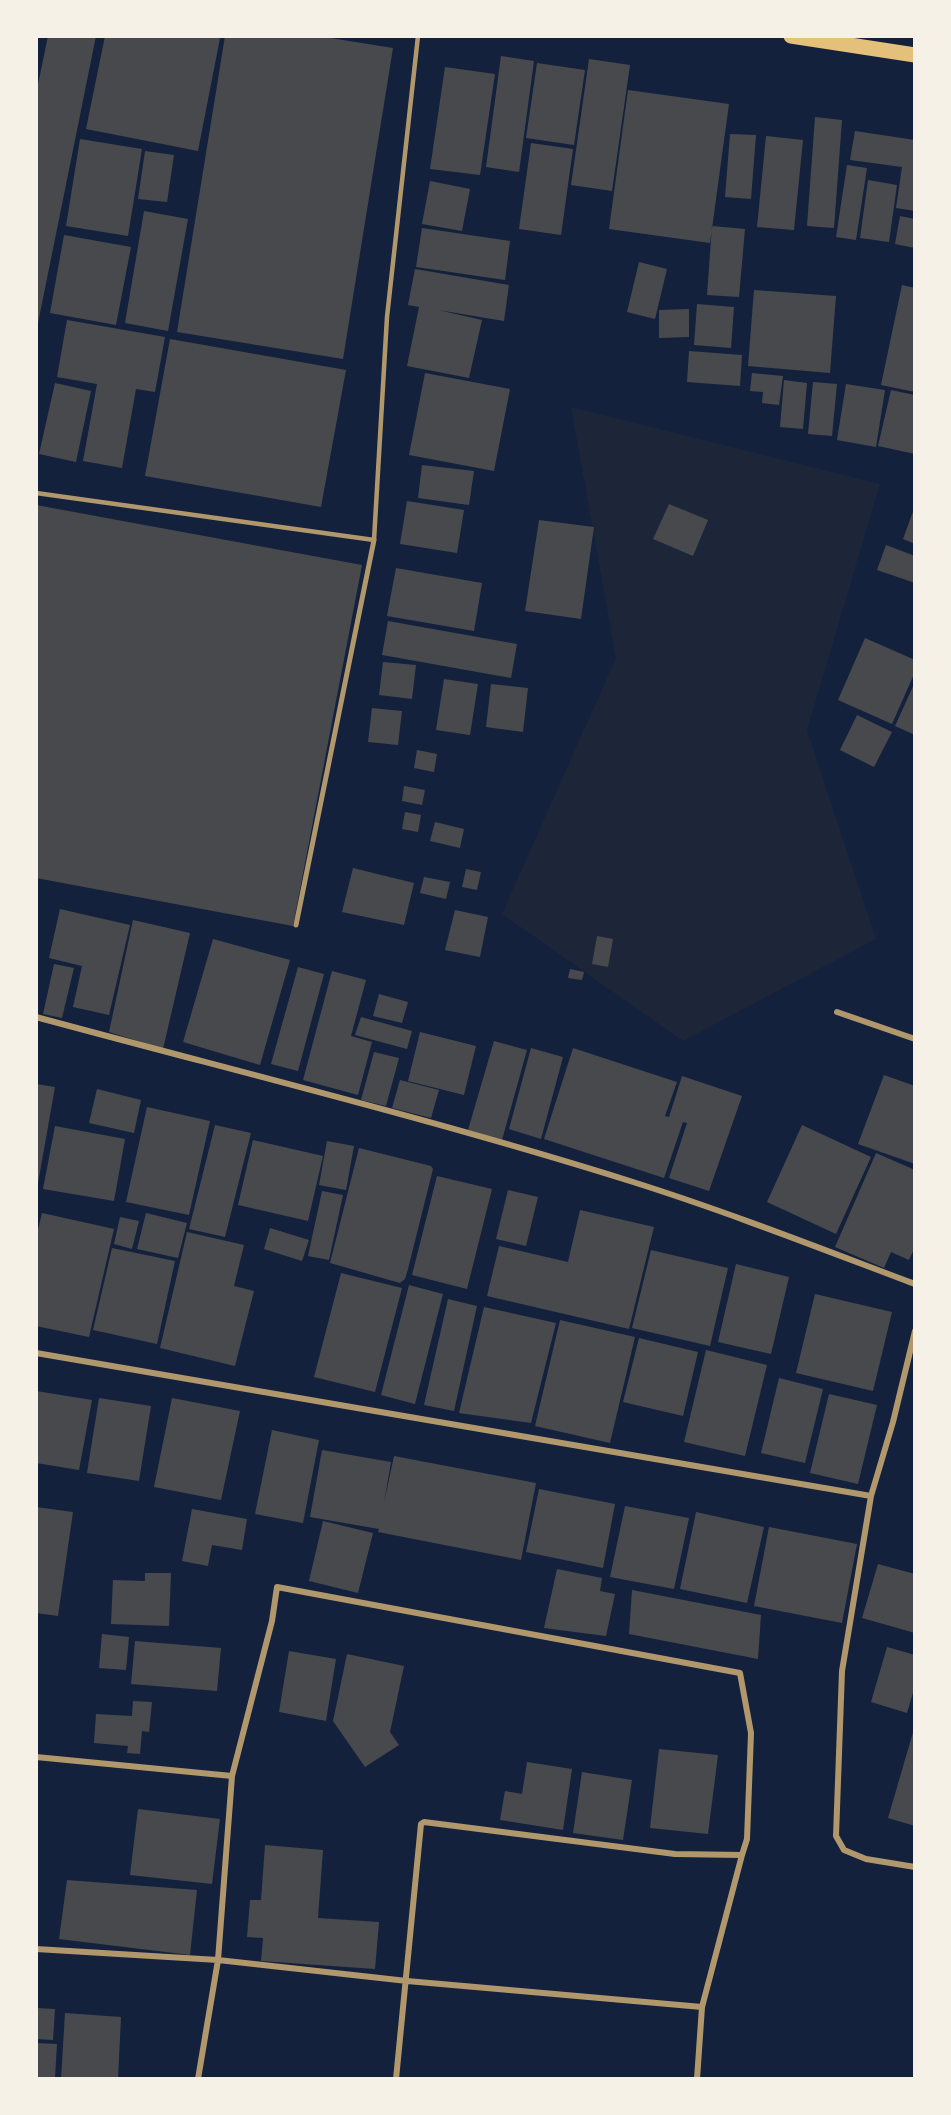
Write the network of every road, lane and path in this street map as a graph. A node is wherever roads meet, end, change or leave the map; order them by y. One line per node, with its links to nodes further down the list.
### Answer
1 (418, 36): 5 (lane)
2 (791, 36): 3 (main road)
3 (915, 55)
4 (36, 493): 5 (lane)
5 (374, 540): 6 (street)
6 (296, 925)
7 (837, 1012): 9 (street)
8 (36, 1017): 10 (street)
9 (915, 1039)
10 (915, 1284)
11 (915, 1330): 13 (street)
12 (36, 1353): 13 (street)
13 (871, 1496): 17 (street)
14 (36, 1757): 15 (street)
15 (232, 1776): 16 (street); 19 (street)
16 (742, 1855): 20 (street); 21 (street)
17 (915, 1867)
18 (36, 1949): 19 (street)
19 (218, 1960): 20 (street); 22 (street)
20 (407, 1981): 21 (street); 23 (street)
21 (702, 2007): 24 (street)
22 (198, 2079)
23 (396, 2079)
24 (696, 2079)

